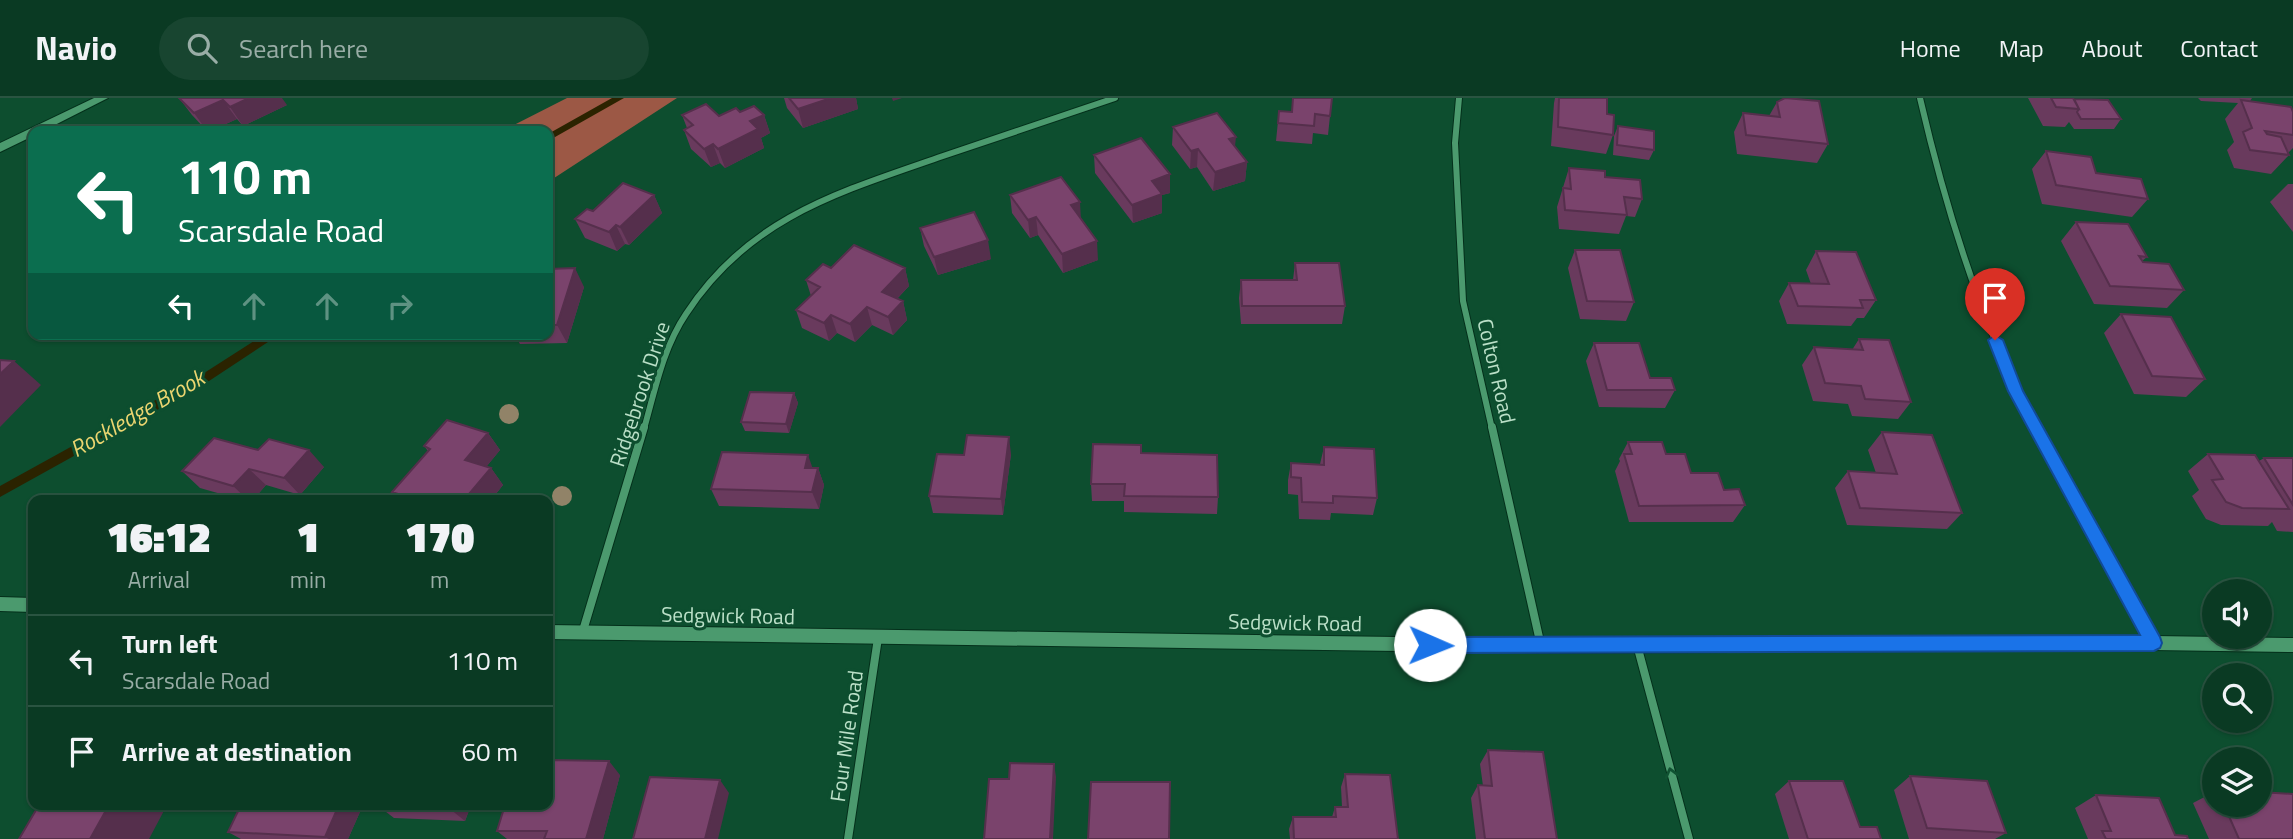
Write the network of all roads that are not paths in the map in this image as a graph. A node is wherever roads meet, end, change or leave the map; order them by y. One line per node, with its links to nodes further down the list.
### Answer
1 (103, 98): 5 (main road)
2 (1115, 98): 11 (street, Ridgebrook Drive)
3 (1459, 98): 16 (street, Colton Road)
4 (1920, 98): 13 (street)
5 (46, 126)
6 (28, 135): 7 (main road)
7 (0, 148)
8 (0, 604): 9 (main road)
9 (28, 606)
10 (553, 632): 11 (main road, Sedgwick Road)
11 (582, 634): 12 (main road, Sedgwick Road)
12 (878, 638): 16 (main road, Sedgwick Road); 17 (street, Four Mile Road)
13 (2154, 643): 14 (main road, Sedgwick Road); 15 (main road, Sedgwick Road)
14 (1637, 645): 16 (main road, Sedgwick Road); 18 (street, one-way to 14)
15 (2293, 645)
16 (1541, 646)
17 (848, 839)
18 (1689, 839)

